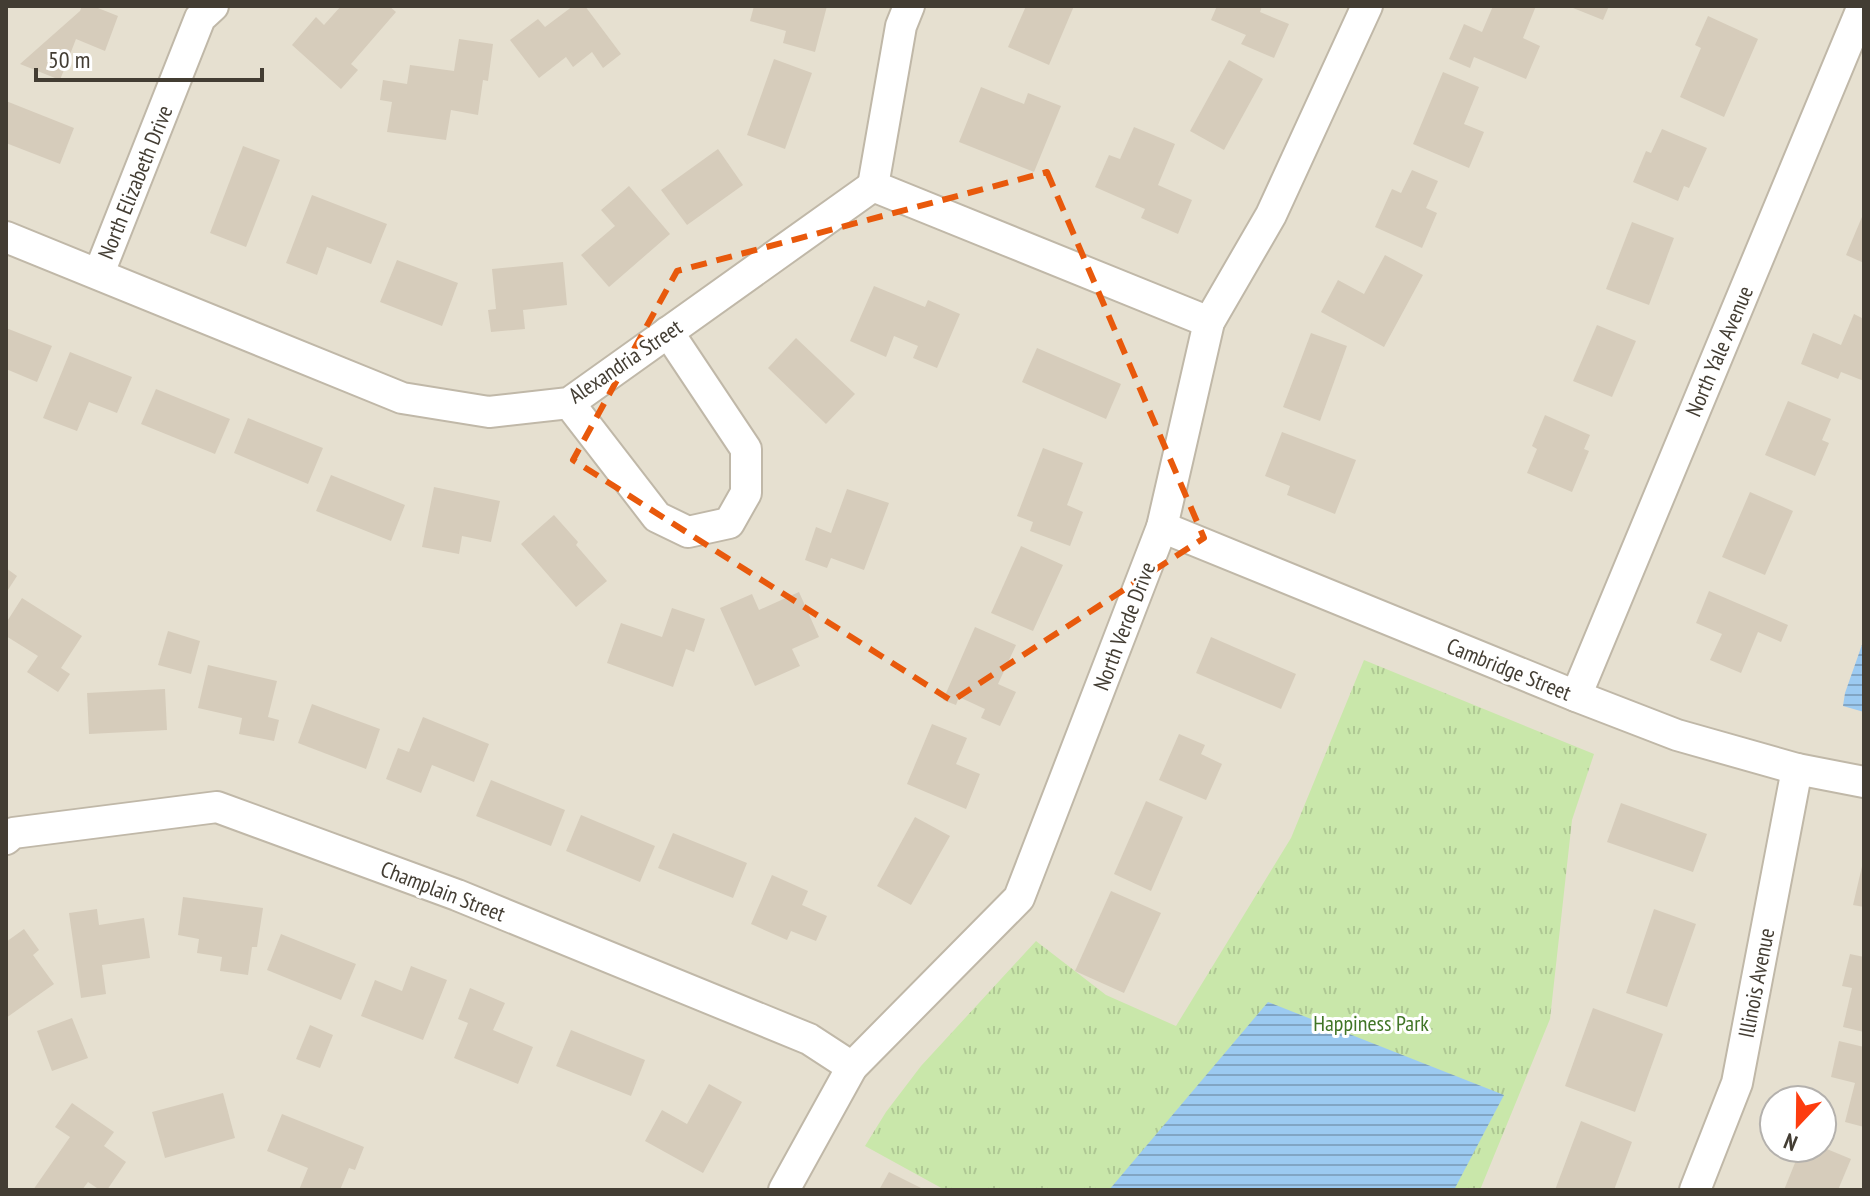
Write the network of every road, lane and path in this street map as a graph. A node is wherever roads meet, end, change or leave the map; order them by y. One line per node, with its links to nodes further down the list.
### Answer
1 (213, 6): 7 (street, North Elizabeth Drive)
2 (909, 6): 5 (street)
3 (1367, 6): 8 (street, North Verde Drive)
4 (1863, 6): 12 (street, North Yale Avenue)
5 (873, 186): 8 (street); 9 (street, Alexandria Street)
6 (6, 237): 7 (street, Alexandria Street)
7 (99, 273): 10 (street, Alexandria Street)
8 (1209, 322): 11 (street, North Verde Drive)
9 (668, 332): 10 (street, Alexandria Street); 10 (street)
10 (569, 403)
11 (1162, 527): 12 (street, Cambridge Street); 16 (street, North Verde Drive)
12 (1576, 696): 13 (street, Cambridge Street)
13 (1797, 769): 14 (street, Cambridge Street); 18 (street, Illinois Avenue)
14 (1864, 782)
15 (8, 830): 16 (street, Champlain Street)
16 (852, 1067): 17 (street, North Verde Drive)
17 (784, 1190)
18 (1695, 1190)

